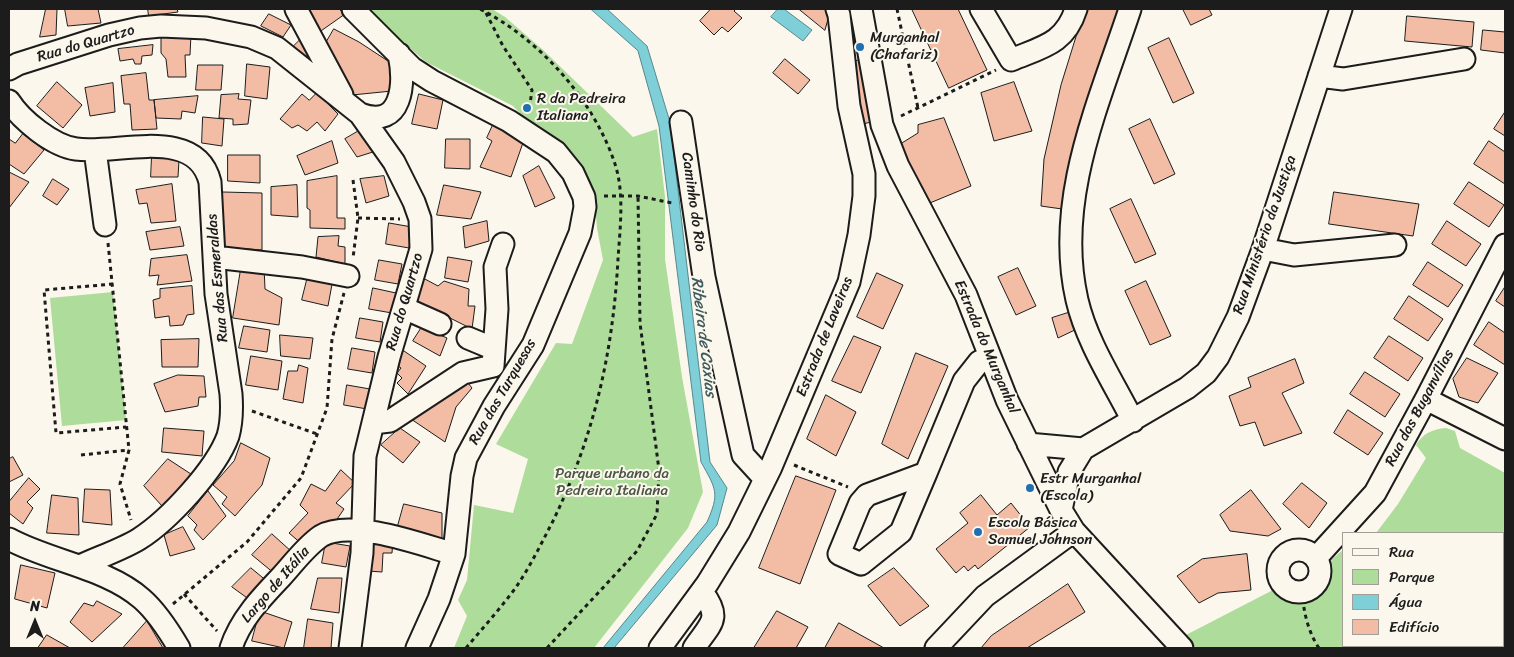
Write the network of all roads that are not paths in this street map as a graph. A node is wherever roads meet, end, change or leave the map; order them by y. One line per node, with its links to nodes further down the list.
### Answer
1 (296, 9): 14 (street)
2 (353, 9): 9 (street)
3 (980, 9): 4 (street)
4 (1076, 9)
5 (1130, 9): 31 (street)
6 (1341, 9): 12 (street, Rua Ministério da Justiça)
7 (861, 10): 8 (street, Estrada de Laveiras); 28 (street, Estrada do Murganhal)
8 (838, 12): 37 (street, Estrada de Laveiras)
9 (399, 54): 14 (street); 29 (street, Rua das Turquesas)
10 (1464, 59): 12 (street)
11 (9, 69): 14 (street, Rua do Quartzo)
12 (1318, 76): 21 (street, Rua Ministério da Justiça)
13 (9, 101): 16 (street, Rua das Esmeraldas)
14 (352, 108): 24 (street, Rua do Quartzo)
15 (681, 122): 37 (street, Caminho do Rio)
16 (95, 150): 17 (street); 22 (street, Rua das Esmeraldas)
17 (105, 225)
18 (503, 244): 27 (street)
19 (1395, 244): 21 (street)
20 (1505, 245): 30 (street, Rua das Buganvílias)
21 (1263, 249): 31 (street, Rua Ministério da Justiça)
22 (214, 257): 23 (street); 44 (street, Rua das Esmeraldas)
23 (348, 276)
24 (404, 308): 25 (street); 32 (street, Rua do Quartzo)
25 (440, 324)
26 (468, 338): 27 (street)
27 (492, 357): 29 (street); 32 (street)
28 (989, 357): 34 (street, Estrada do Murganhal); 36 (street)
29 (513, 378): 42 (street, Rua das Turquesas)
30 (1426, 400): 33 (street); 43 (street, Rua das Buganvílias)
31 (1133, 421): 35 (street, Rua Ministério da Justiça)
32 (373, 423): 39 (street, Rua do Quartzo)
33 (1505, 439)
34 (1028, 444): 35 (street); 38 (street, Estrada do Murganhal)
35 (1083, 449): 38 (street, Rua Ministério da Justiça)
36 (926, 473): 36 (street)
37 (765, 479): 45 (street, Estrada de Laveiras)
38 (1061, 510): 40 (street, Estrada do Murganhal)
39 (362, 530): 42 (street, Largo de Itália); 46 (street, Largo de Itália); 48 (street, Rua do Quartzo)
40 (1074, 531): 52 (street); 53 (street, Estrada do Murganhal)
41 (9, 539): 44 (street)
42 (454, 554): 49 (street, Rua das Turquesas)
43 (1316, 558): 43 (street)
44 (80, 566): 47 (street)
45 (702, 592): 50 (street, Estrada de Laveiras); 51 (street)
46 (231, 647)
47 (179, 648)
48 (350, 648)
49 (417, 648)
50 (660, 648)
51 (694, 648)
52 (936, 648)
53 (1182, 648)

